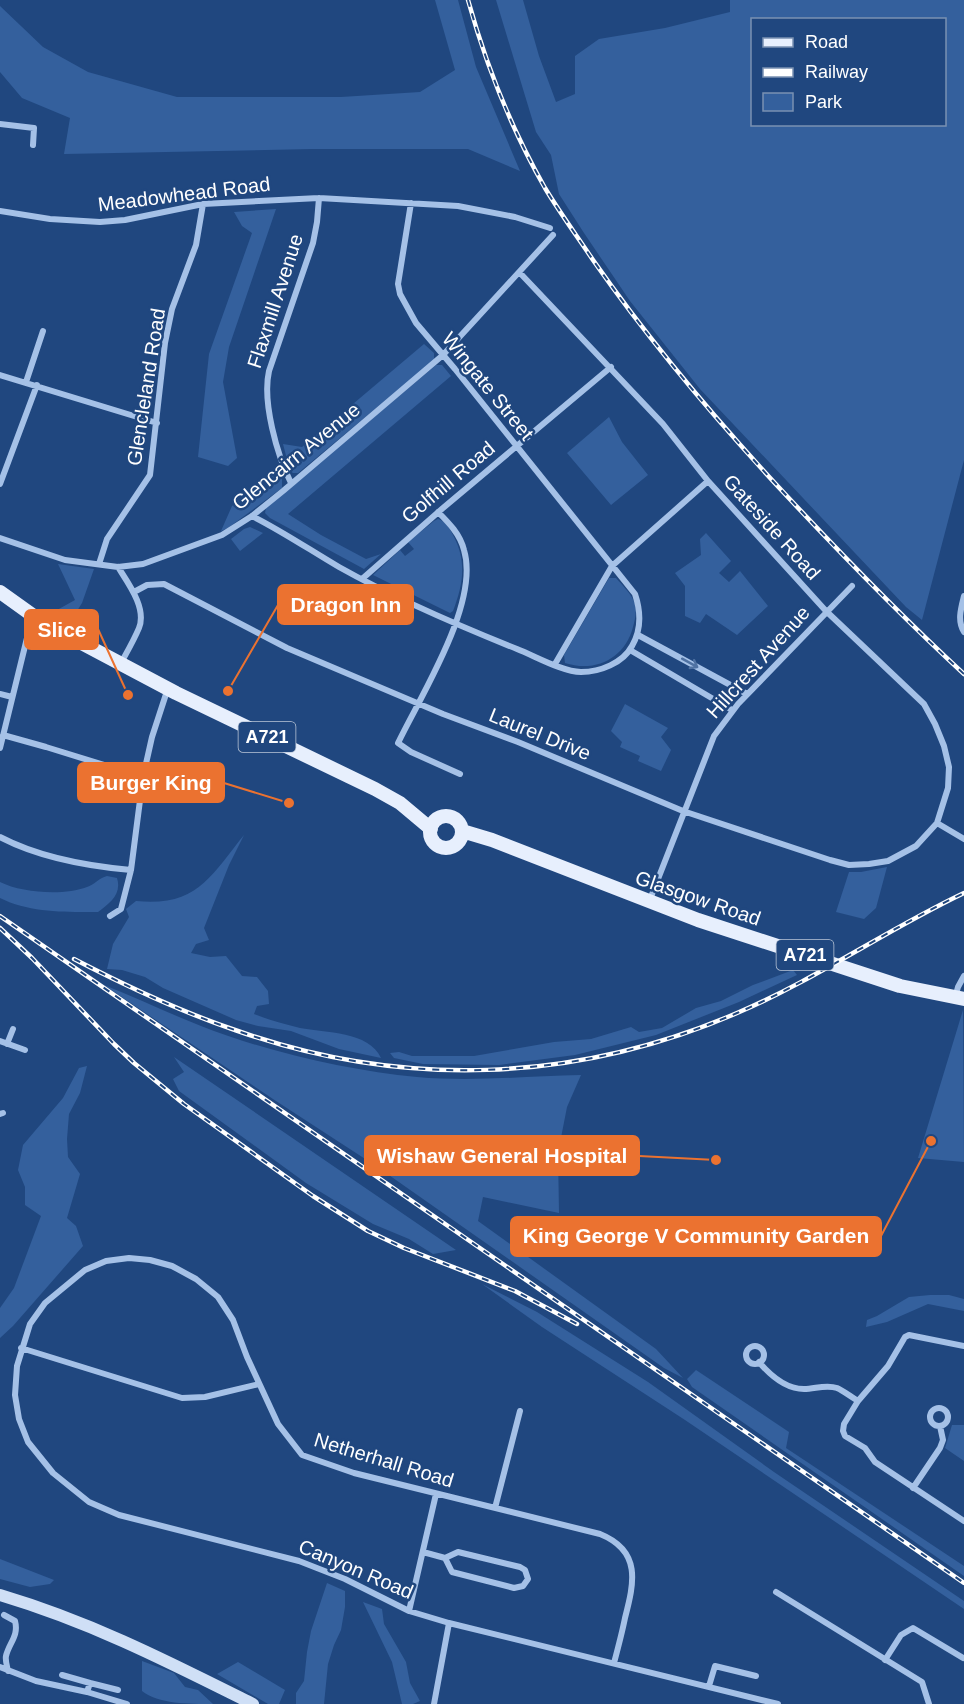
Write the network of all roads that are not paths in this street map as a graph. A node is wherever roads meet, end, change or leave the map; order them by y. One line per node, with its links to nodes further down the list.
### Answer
1 (0, 124): 2 (street)
2 (33, 145)
3 (319, 198): 4 (street, Meadowhead Road); 5 (street, Meadowhead Road); 19 (street, Flaxmill Avenue)
4 (411, 203): 7 (street, Meadowhead Road); 11 (street, Wingate Street)
5 (203, 204): 6 (street, Meadowhead Road); 16 (street, Glencleland Road)
6 (0, 211)
7 (550, 228)
8 (553, 235): 9 (street, Glencairn Avenue)
9 (520, 273): 11 (street, Glencairn Avenue); 12 (street, Gateside Road)
10 (43, 332): 14 (street)
11 (443, 355): 17 (street, Wingate Street); 19 (street, Glencairn Avenue)
12 (611, 367): 17 (street, Golfhill Road); 18 (street, Gateside Road)
13 (0, 375): 14 (street)
14 (26, 382): 15 (street)
15 (37, 386): 16 (street); 20 (street)
16 (157, 423): 24 (street, Glencleland Road)
17 (516, 446): 21 (street, Golfhill Road); 25 (street, Wingate Street)
18 (708, 481): 25 (street); 32 (street, Gateside Road)
19 (291, 483): 22 (street, Glencairn Avenue)
20 (0, 484)
21 (438, 512): 27 (street, Golfhill Road); 33 (street)
22 (252, 516): 26 (street, Glencairn Avenue); 27 (street)
23 (0, 538): 24 (street, Glencairn Avenue)
24 (99, 564): 26 (street, Glencairn Avenue)
25 (612, 566): 35 (street, Wingate Street); 39 (street)
26 (118, 567): 30 (street)
27 (362, 579): 33 (street)
28 (852, 586): 32 (street, Hillcrest Avenue)
29 (0, 592): 38 (main road, A721)
30 (134, 592): 38 (street); 44 (street, Laurel Drive)
31 (964, 596): 34 (street)
32 (826, 611): 42 (street, Hillcrest Avenue); 51 (street, Gateside Road)
33 (455, 624): 39 (street); 44 (street)
34 (963, 630)
35 (638, 635): 37 (street); 42 (street, one-way to 42)
36 (27, 638): 43 (street)
37 (630, 650): 39 (street); 45 (street)
38 (121, 663): 40 (main road, A721)
39 (555, 664)
40 (168, 688): 49 (street); 52 (main road, A721)
41 (0, 694): 43 (street)
42 (747, 694): 45 (street, Hillcrest Avenue)
43 (12, 697): 46 (street)
44 (419, 703): 48 (street); 50 (street, Laurel Drive)
45 (732, 710): 50 (street, Hillcrest Avenue)
46 (3, 735): 47 (street); 49 (street)
47 (0, 748)
48 (460, 774)
49 (143, 777): 56 (street)
50 (683, 811): 51 (street, Laurel Drive); 57 (street, Hillcrest Avenue)
51 (937, 823): 55 (street)
52 (433, 826): 53 (main road, A721); 53 (main road, A721)
53 (461, 836): 57 (main road, Glasgow Road / A721)
54 (0, 837): 56 (street)
55 (964, 839)
56 (131, 870): 58 (street)
57 (648, 902): 60 (main road, Glasgow Road / A721)
58 (110, 916)
59 (964, 976): 60 (street)
60 (960, 998)
61 (13, 1029): 62 (street)
62 (3, 1042): 63 (street)
63 (25, 1050)
64 (30, 1324): 66 (street, Canyon Road); 68 (street, Netherhall Road)
65 (964, 1346): 69 (street)
66 (21, 1348): 68 (street); 80 (street, Canyon Road)
67 (759, 1362): 69 (street)
68 (259, 1384): 73 (street, Netherhall Road)
69 (858, 1401): 72 (street)
70 (520, 1411): 74 (street)
71 (940, 1426): 72 (street)
72 (913, 1488): 75 (street)
73 (436, 1494): 74 (street, Netherhall Road); 76 (street)
74 (495, 1508): 85 (street, Netherhall Road)
75 (964, 1521)
76 (423, 1552): 77 (street); 80 (street)
77 (445, 1558): 77 (street)
78 (776, 1592): 84 (street)
79 (0, 1595): 96 (main road)
80 (409, 1611): 82 (street, Canyon Road)
81 (4, 1615): 87 (street)
82 (449, 1623): 85 (street, Canyon Road); 97 (street)
83 (963, 1658): 84 (street)
84 (885, 1660): 99 (street)
85 (614, 1664): 91 (street, Canyon Road)
86 (0, 1667): 87 (street)
87 (8, 1671): 93 (street)
88 (62, 1675): 90 (street)
89 (756, 1676): 91 (street)
90 (90, 1683): 92 (street); 93 (street)
91 (709, 1686): 94 (street, Canyon Road)
92 (118, 1690)
93 (87, 1692): 95 (street)
94 (753, 1701): 98 (street, Canyon Road)
95 (127, 1704)
96 (253, 1704)
97 (434, 1704)
98 (778, 1704)
99 (929, 1704)

